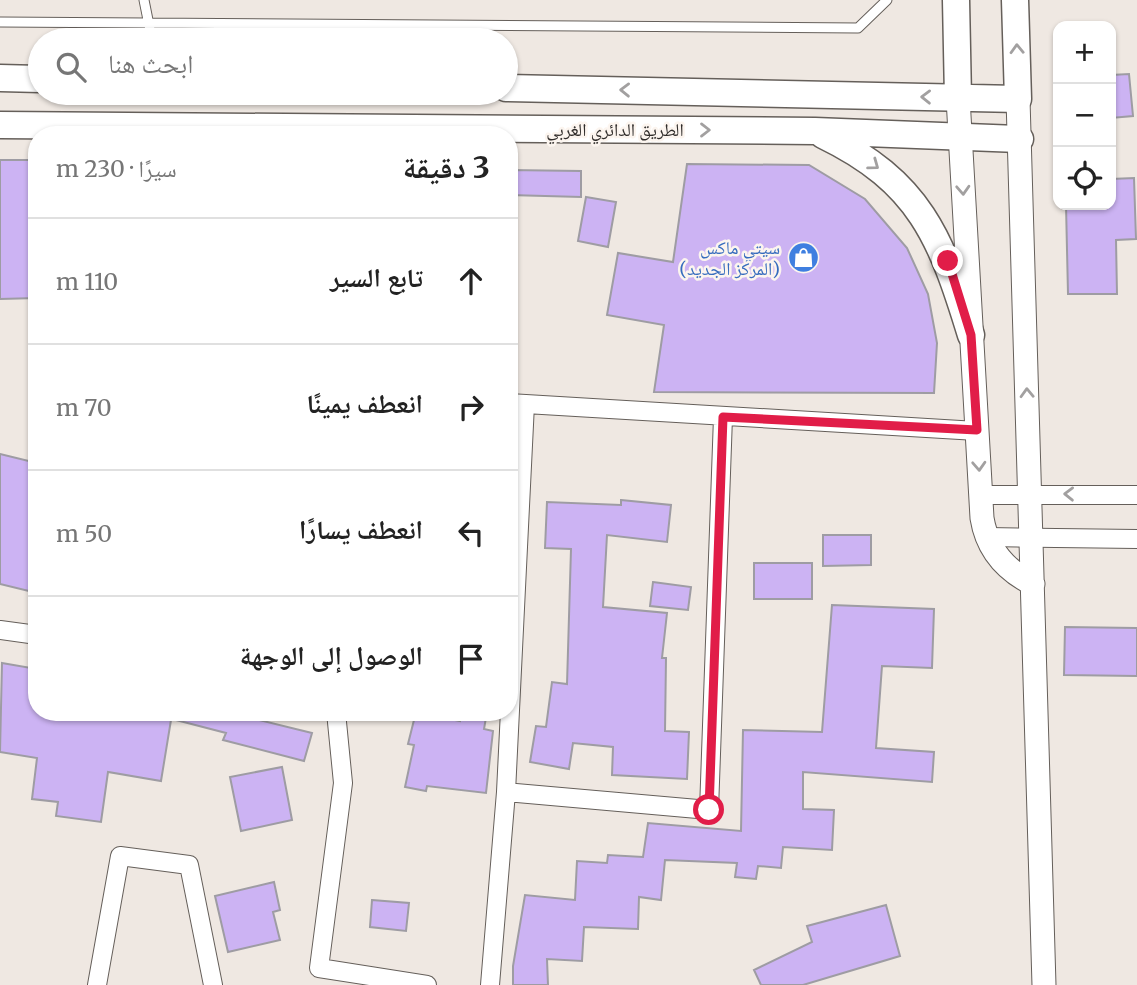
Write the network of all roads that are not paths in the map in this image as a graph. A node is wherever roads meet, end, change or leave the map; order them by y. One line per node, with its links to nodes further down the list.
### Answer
1 (145, 0): 6 (lane)
2 (887, 0): 6 (lane)
3 (956, 0): 11 (main road)
4 (1015, 0): 12 (main road, one-way to 4)
5 (0, 22): 6 (lane)
6 (149, 25): 7 (lane)
7 (150, 28)
8 (0, 78): 9 (main road)
9 (28, 79)
10 (518, 88): 11 (main road, one-way to 10)
11 (958, 98): 12 (main road); 17 (street)
12 (1018, 99): 18 (street)
13 (0, 125): 14 (main road, الطريق الدائري الغربي, one-way to 14)
14 (136, 126)
15 (518, 129): 16 (main road, الطريق الدائري الغربي, one-way to 16)
16 (815, 131): 17 (main road, الطريق الدائري الغربي); 19 (main road, one-way to 19)
17 (959, 134): 18 (main road, الطريق الدائري الغربي); 19 (street, one-way to 19)
18 (1020, 139): 23 (street, one-way to 18)
19 (971, 335): 22 (street)
20 (518, 403): 21 (street)
21 (723, 417): 22 (street); 34 (street)
22 (977, 430): 24 (street, one-way to 24)
23 (1030, 494): 24 (street); 25 (street, one-way to 23); 27 (street)
24 (980, 495): 26 (street)
25 (1137, 495)
26 (987, 537): 27 (street); 29 (street)
27 (1031, 537): 28 (street); 29 (street)
28 (1137, 539)
29 (1032, 584): 39 (street)
30 (0, 630): 31 (street)
31 (28, 634)
32 (337, 721): 37 (street)
33 (508, 721): 34 (street)
34 (506, 792): 38 (street)
35 (97, 985): 36 (street)
36 (213, 985)
37 (427, 985)
38 (490, 985)
39 (1044, 985)

